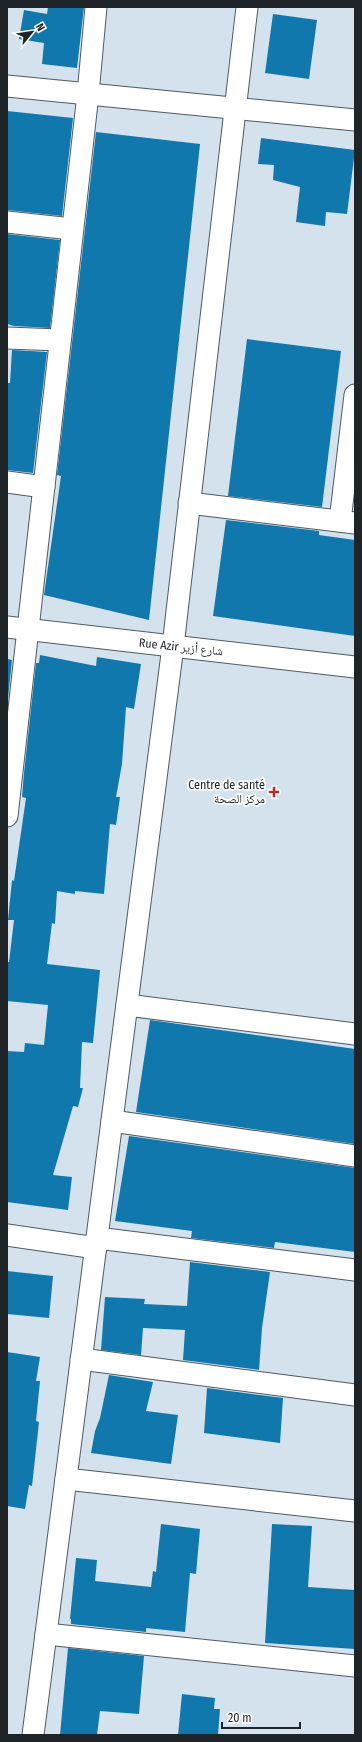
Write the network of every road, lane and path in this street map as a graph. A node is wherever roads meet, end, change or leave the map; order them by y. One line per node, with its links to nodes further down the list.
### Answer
1 (96, 7): 4 (street)
2 (247, 7): 5 (street)
3 (7, 86): 4 (street)
4 (88, 94): 5 (street); 8 (street)
5 (235, 108): 6 (street); 14 (street)
6 (355, 120)
7 (7, 222): 8 (street)
8 (72, 229): 10 (street)
9 (7, 338): 10 (street)
10 (60, 340): 13 (street)
11 (355, 395): 15 (street)
12 (7, 482): 13 (street)
13 (44, 487): 17 (street)
14 (189, 503): 15 (street); 18 (street)
15 (348, 522)
16 (7, 627): 17 (street, Rue Azir شارع أزير)
17 (28, 629): 18 (street, Rue Azir شارع أزير); 20 (street)
18 (173, 646): 19 (street, Rue Azir شارع أزير); 22 (street)
19 (355, 666)
20 (10, 756): 21 (street)
21 (7, 816)
22 (127, 1005): 23 (street); 24 (street)
23 (355, 1034)
24 (112, 1121): 25 (street); 27 (street)
25 (355, 1156)
26 (7, 1235): 27 (street)
27 (96, 1243): 28 (street); 29 (street)
28 (355, 1270)
29 (82, 1359): 30 (street); 31 (street)
30 (355, 1395)
31 (66, 1479): 32 (street); 33 (street)
32 (355, 1511)
33 (46, 1634): 34 (street); 35 (street)
34 (355, 1666)
35 (34, 1735)

